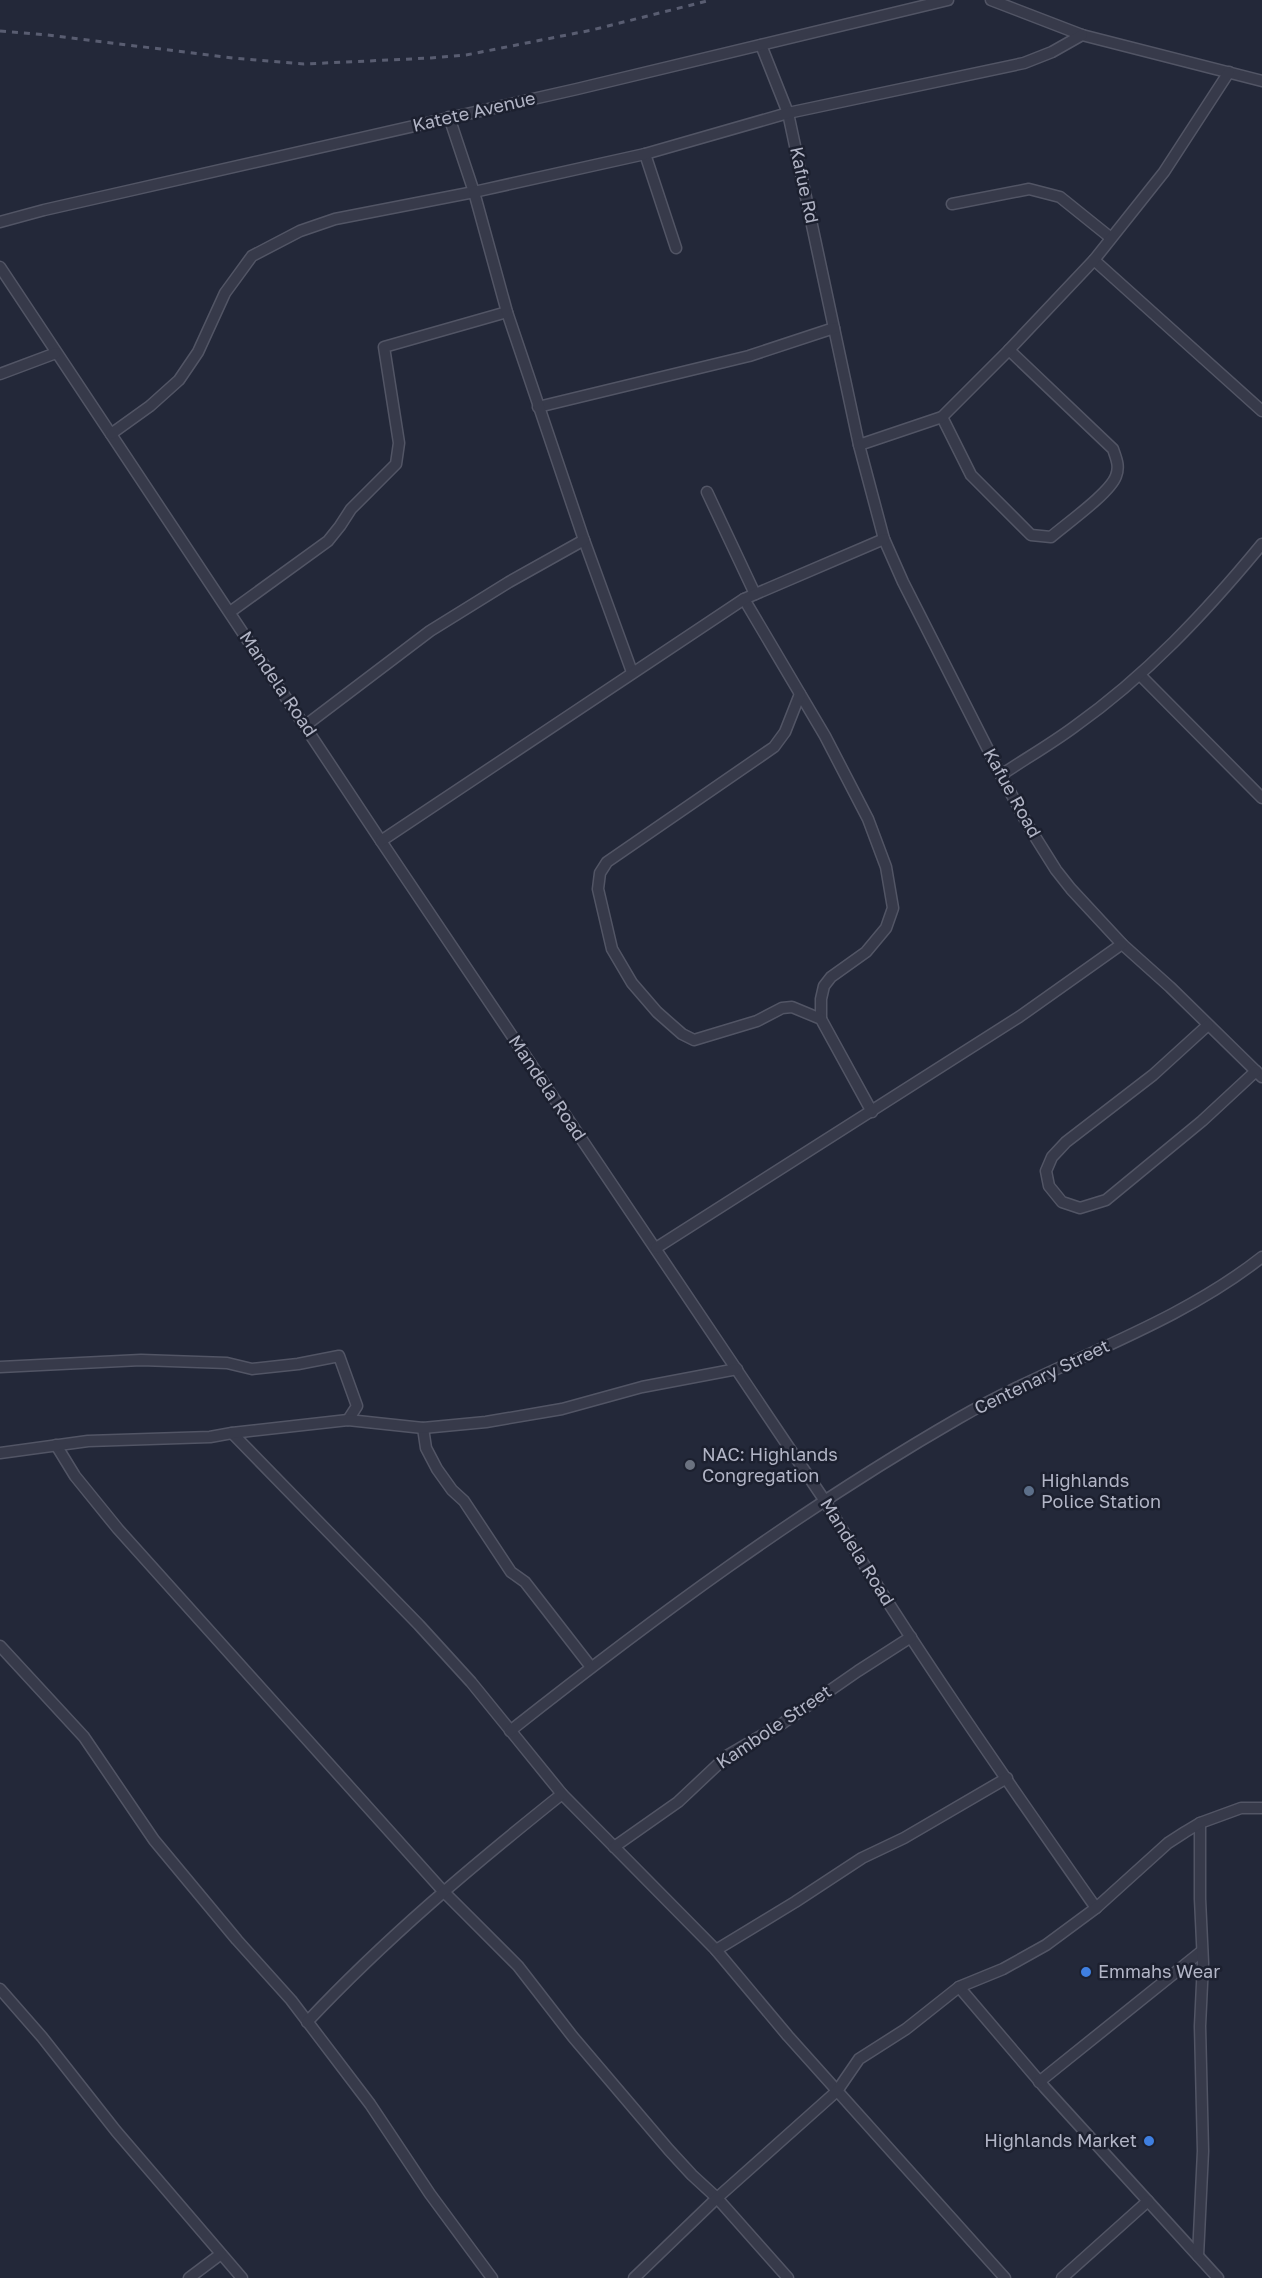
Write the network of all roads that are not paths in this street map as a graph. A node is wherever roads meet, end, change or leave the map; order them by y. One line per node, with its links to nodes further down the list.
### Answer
1 (948, 0): 4 (street, Katete Avenue)
2 (991, 0): 3 (street)
3 (1082, 35): 5 (street); 7 (street)
4 (760, 45): 7 (street, Kafue Rd); 8 (street, Katete Avenue)
5 (1229, 72): 6 (street); 13 (street)
6 (1262, 81)
7 (788, 113): 9 (street); 18 (street, Kafue Rd)
8 (449, 117): 10 (street); 12 (street, Katete Avenue)
9 (645, 154): 10 (street); 14 (street)
10 (474, 192): 17 (street); 25 (street)
11 (952, 204): 13 (street)
12 (0, 222)
13 (1111, 238): 15 (street)
14 (676, 248)
15 (1094, 260): 19 (street); 23 (street)
16 (0, 267): 20 (street, Mandela Road)
17 (507, 312): 22 (street); 33 (street)
18 (834, 328): 22 (street); 26 (street, Kafue Rd)
19 (1009, 350): 24 (street); 24 (street)
20 (56, 353): 21 (street); 25 (street, Mandela Road)
21 (0, 374)
22 (538, 407): 29 (street)
23 (1262, 411)
24 (942, 417): 26 (street)
25 (111, 434): 33 (street, Mandela Road)
26 (859, 445): 28 (street, Kafue Road)
27 (707, 492): 31 (street)
28 (884, 539): 31 (street); 38 (street, Kafue Road)
29 (584, 540): 34 (street); 37 (street)
30 (1262, 544): 35 (street)
31 (754, 594): 32 (street)
32 (744, 599): 34 (street); 36 (street)
33 (230, 612): 37 (street, Mandela Road)
34 (632, 672): 40 (street)
35 (1140, 675): 38 (street); 39 (street)
36 (800, 694): 42 (street); 42 (street)
37 (306, 725): 40 (street, Mandela Road)
38 (1001, 775): 41 (street, Kafue Road)
39 (1262, 798)
40 (381, 841): 46 (street, Mandela Road)
41 (1122, 944): 43 (street, Kafue Road); 45 (street)
42 (821, 1020): 45 (street)
43 (1208, 1025): 44 (street, Kafue Road); 44 (street)
44 (1259, 1074)
45 (872, 1112): 46 (street)
46 (656, 1248): 49 (street, Mandela Road)
47 (1262, 1257): 55 (street, Centenary Street)
48 (0, 1367): 50 (street)
49 (736, 1369): 51 (street); 55 (street, Mandela Road)
50 (348, 1420): 51 (street); 52 (street)
51 (423, 1428): 58 (street)
52 (232, 1433): 53 (street); 59 (street)
53 (56, 1445): 54 (street); 65 (street)
54 (0, 1453)
55 (825, 1501): 56 (street, Mandela Road); 58 (street, Centenary Street)
56 (911, 1637): 60 (street, Mandela Road); 64 (street, Kambole Street)
57 (0, 1646): 71 (street)
58 (591, 1667): 59 (street, Centenary Street)
59 (510, 1731): 61 (street)
60 (1006, 1778): 66 (street, Mandela Road); 67 (street)
61 (562, 1794): 64 (street); 65 (street)
62 (1262, 1808): 63 (street)
63 (1200, 1823): 66 (street); 68 (street)
64 (614, 1847): 67 (street)
65 (443, 1891): 71 (street); 74 (street)
66 (1096, 1908): 69 (street)
67 (716, 1950): 73 (street)
68 (1202, 1951): 72 (street); 77 (street)
69 (959, 1987): 72 (street); 73 (street)
70 (0, 1989): 76 (street)
71 (307, 2022): 80 (street)
72 (1039, 2082): 75 (street)
73 (837, 2091): 74 (street); 83 (street)
74 (717, 2198): 81 (street); 82 (street)
75 (1148, 2201): 77 (street); 84 (street)
76 (221, 2254): 78 (street); 79 (street)
77 (1198, 2256): 85 (street)
78 (189, 2278)
79 (242, 2278)
80 (492, 2278)
81 (634, 2278)
82 (788, 2278)
83 (1005, 2278)
84 (1062, 2278)
85 (1218, 2278)

